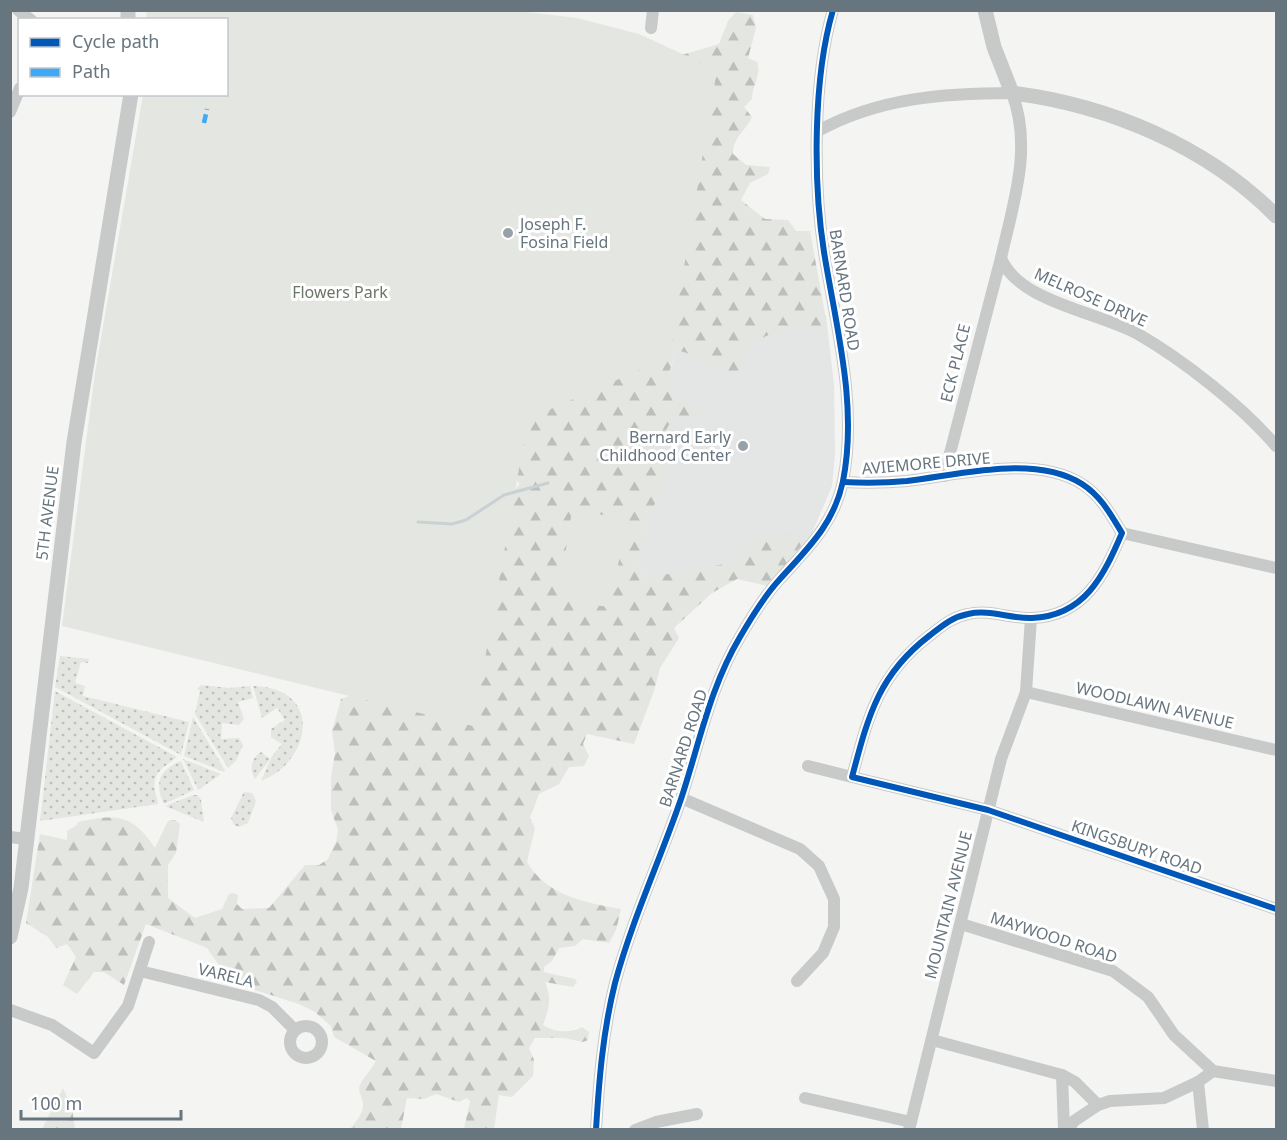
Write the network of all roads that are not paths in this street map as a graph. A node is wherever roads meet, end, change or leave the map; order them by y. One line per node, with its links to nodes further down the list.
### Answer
1 (653, 10): 4 (street)
2 (833, 10): 9 (street, BARNARD ROAD)
3 (986, 10): 6 (street)
4 (651, 28)
5 (18, 93): 8 (street)
6 (1012, 93): 9 (street); 10 (street); 11 (street)
7 (131, 96): 24 (street, 5TH AVENUE)
8 (10, 112)
9 (818, 131): 14 (street, BARNARD ROAD)
10 (1276, 216)
11 (1000, 258): 12 (street, MELROSE DRIVE); 13 (street, ECK PLACE)
12 (1276, 446)
13 (944, 476): 14 (street, AVIEMORE DRIVE); 15 (street, AVIEMORE DRIVE)
14 (843, 482): 22 (street, BARNARD ROAD)
15 (1122, 533): 16 (street); 17 (street)
16 (1276, 568)
17 (1031, 618): 18 (street, MOUNTAIN AVENUE); 21 (street)
18 (1026, 692): 19 (street, WOODLAWN AVENUE); 23 (street, MOUNTAIN AVENUE)
19 (1276, 750)
20 (808, 766): 21 (street)
21 (852, 777): 23 (street)
22 (681, 798): 30 (street); 42 (street, BARNARD ROAD)
23 (988, 810): 25 (street, KINGSBURY ROAD); 26 (street, MOUNTAIN AVENUE)
24 (18, 838): 27 (street, 5TH AVENUE)
25 (1276, 909)
26 (960, 924): 33 (street, MOUNTAIN AVENUE); 34 (street, MAYWOOD ROAD)
27 (10, 937)
28 (149, 942): 29 (street)
29 (140, 971): 31 (street); 32 (street, VARELA)
30 (797, 981)
31 (10, 1010)
32 (294, 1029)
33 (932, 1040): 35 (street); 41 (street, MOUNTAIN AVENUE)
34 (1214, 1071): 36 (street); 37 (street)
35 (1062, 1075): 39 (street); 44 (street)
36 (1276, 1081)
37 (1198, 1082): 39 (street); 45 (street)
38 (805, 1098): 41 (street)
39 (1098, 1105): 44 (street)
40 (697, 1114): 43 (street)
41 (910, 1126)
42 (596, 1130)
43 (636, 1130)
44 (1066, 1130)
45 (1203, 1130)

